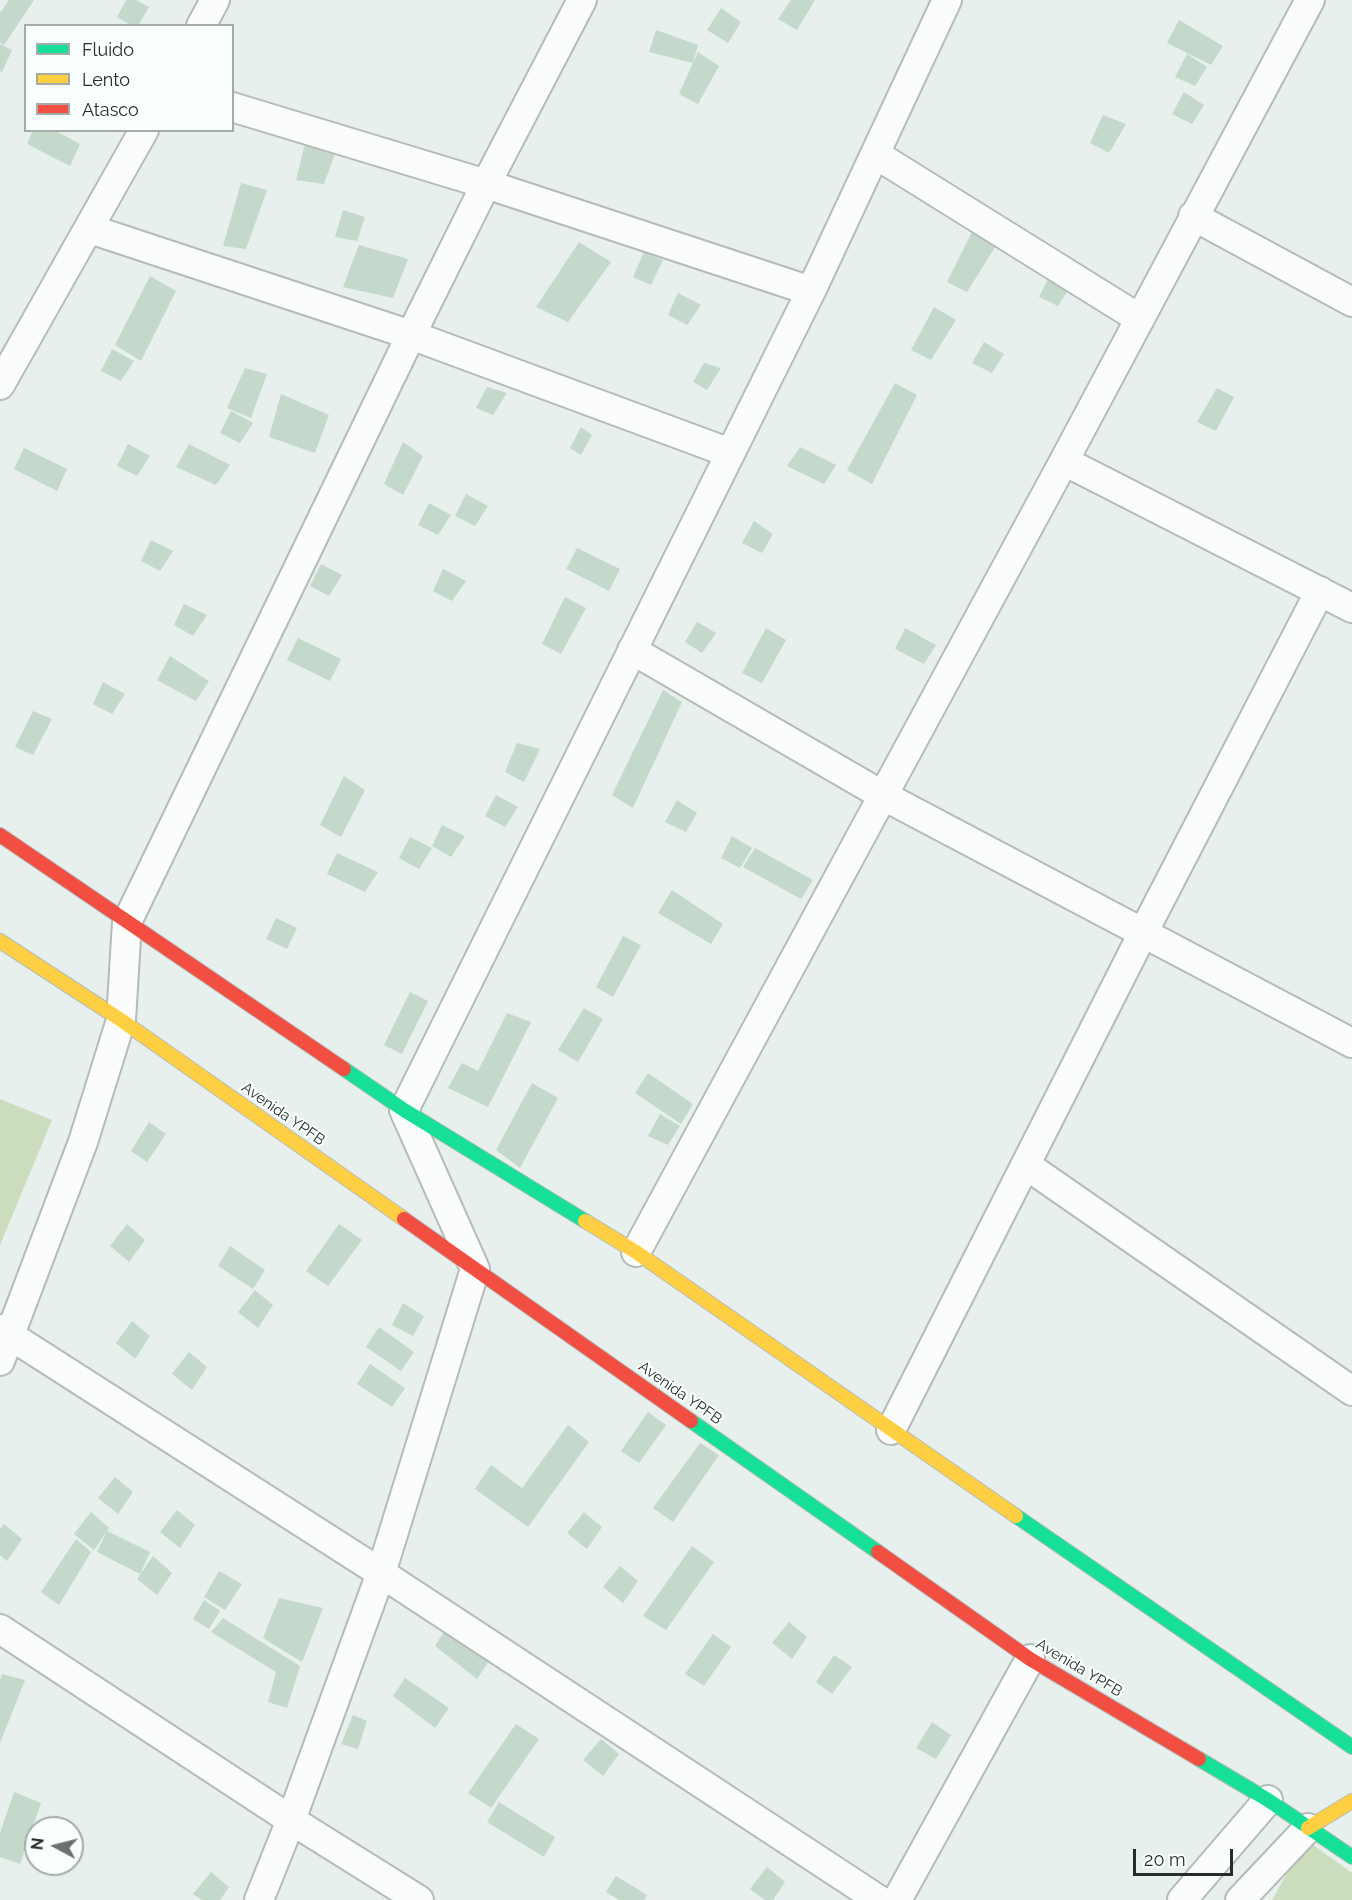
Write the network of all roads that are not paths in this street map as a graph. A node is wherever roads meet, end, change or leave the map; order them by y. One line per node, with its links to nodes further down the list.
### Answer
1 (215, 0): 5 (street)
2 (582, 0): 9 (street)
3 (947, 0): 8 (street)
4 (1310, 0): 10 (street)
5 (202, 24)
6 (234, 108): 9 (street)
7 (143, 132): 11 (street)
8 (875, 154): 12 (street); 14 (street)
9 (486, 184): 12 (street); 15 (street)
10 (1193, 216): 13 (street); 14 (street)
11 (90, 229): 15 (street); 16 (street)
12 (811, 291): 17 (street)
13 (1352, 302)
14 (1140, 319): 18 (street)
15 (411, 334): 17 (street); 24 (street)
16 (0, 384)
17 (730, 453): 21 (street)
18 (1064, 461): 19 (street); 22 (street)
19 (1320, 591): 20 (street); 25 (street)
20 (1352, 608)
21 (632, 650): 22 (street); 29 (street)
22 (882, 795): 25 (street); 31 (street)
23 (0, 834): 24 (street)
24 (127, 922): 27 (street); 29 (street)
25 (1143, 933): 28 (street); 30 (street)
26 (0, 941): 27 (street, Avenida YPFB)
27 (122, 1020): 32 (street, Avenida YPFB); 33 (street)
28 (1352, 1043)
29 (404, 1110): 31 (street); 32 (street)
30 (1026, 1165): 34 (street); 35 (street)
31 (636, 1252): 35 (street)
32 (475, 1269): 36 (street); 38 (street, Avenida YPFB)
33 (3, 1342): 36 (street)
34 (1352, 1390)
35 (891, 1430): 39 (street)
36 (381, 1573): 42 (street); 47 (street)
37 (0, 1629): 42 (street)
38 (1030, 1659): 40 (street, Avenida YPFB); 48 (street)
39 (1352, 1747)
40 (1268, 1800): 43 (street, Avenida YPFB); 49 (street)
41 (1352, 1801): 43 (street)
42 (291, 1820): 45 (street); 46 (street)
43 (1308, 1828): 44 (street, Avenida YPFB); 50 (street)
44 (1352, 1857)
45 (259, 1900)
46 (419, 1900)
47 (879, 1900)
48 (897, 1900)
49 (1182, 1900)
50 (1240, 1900)

